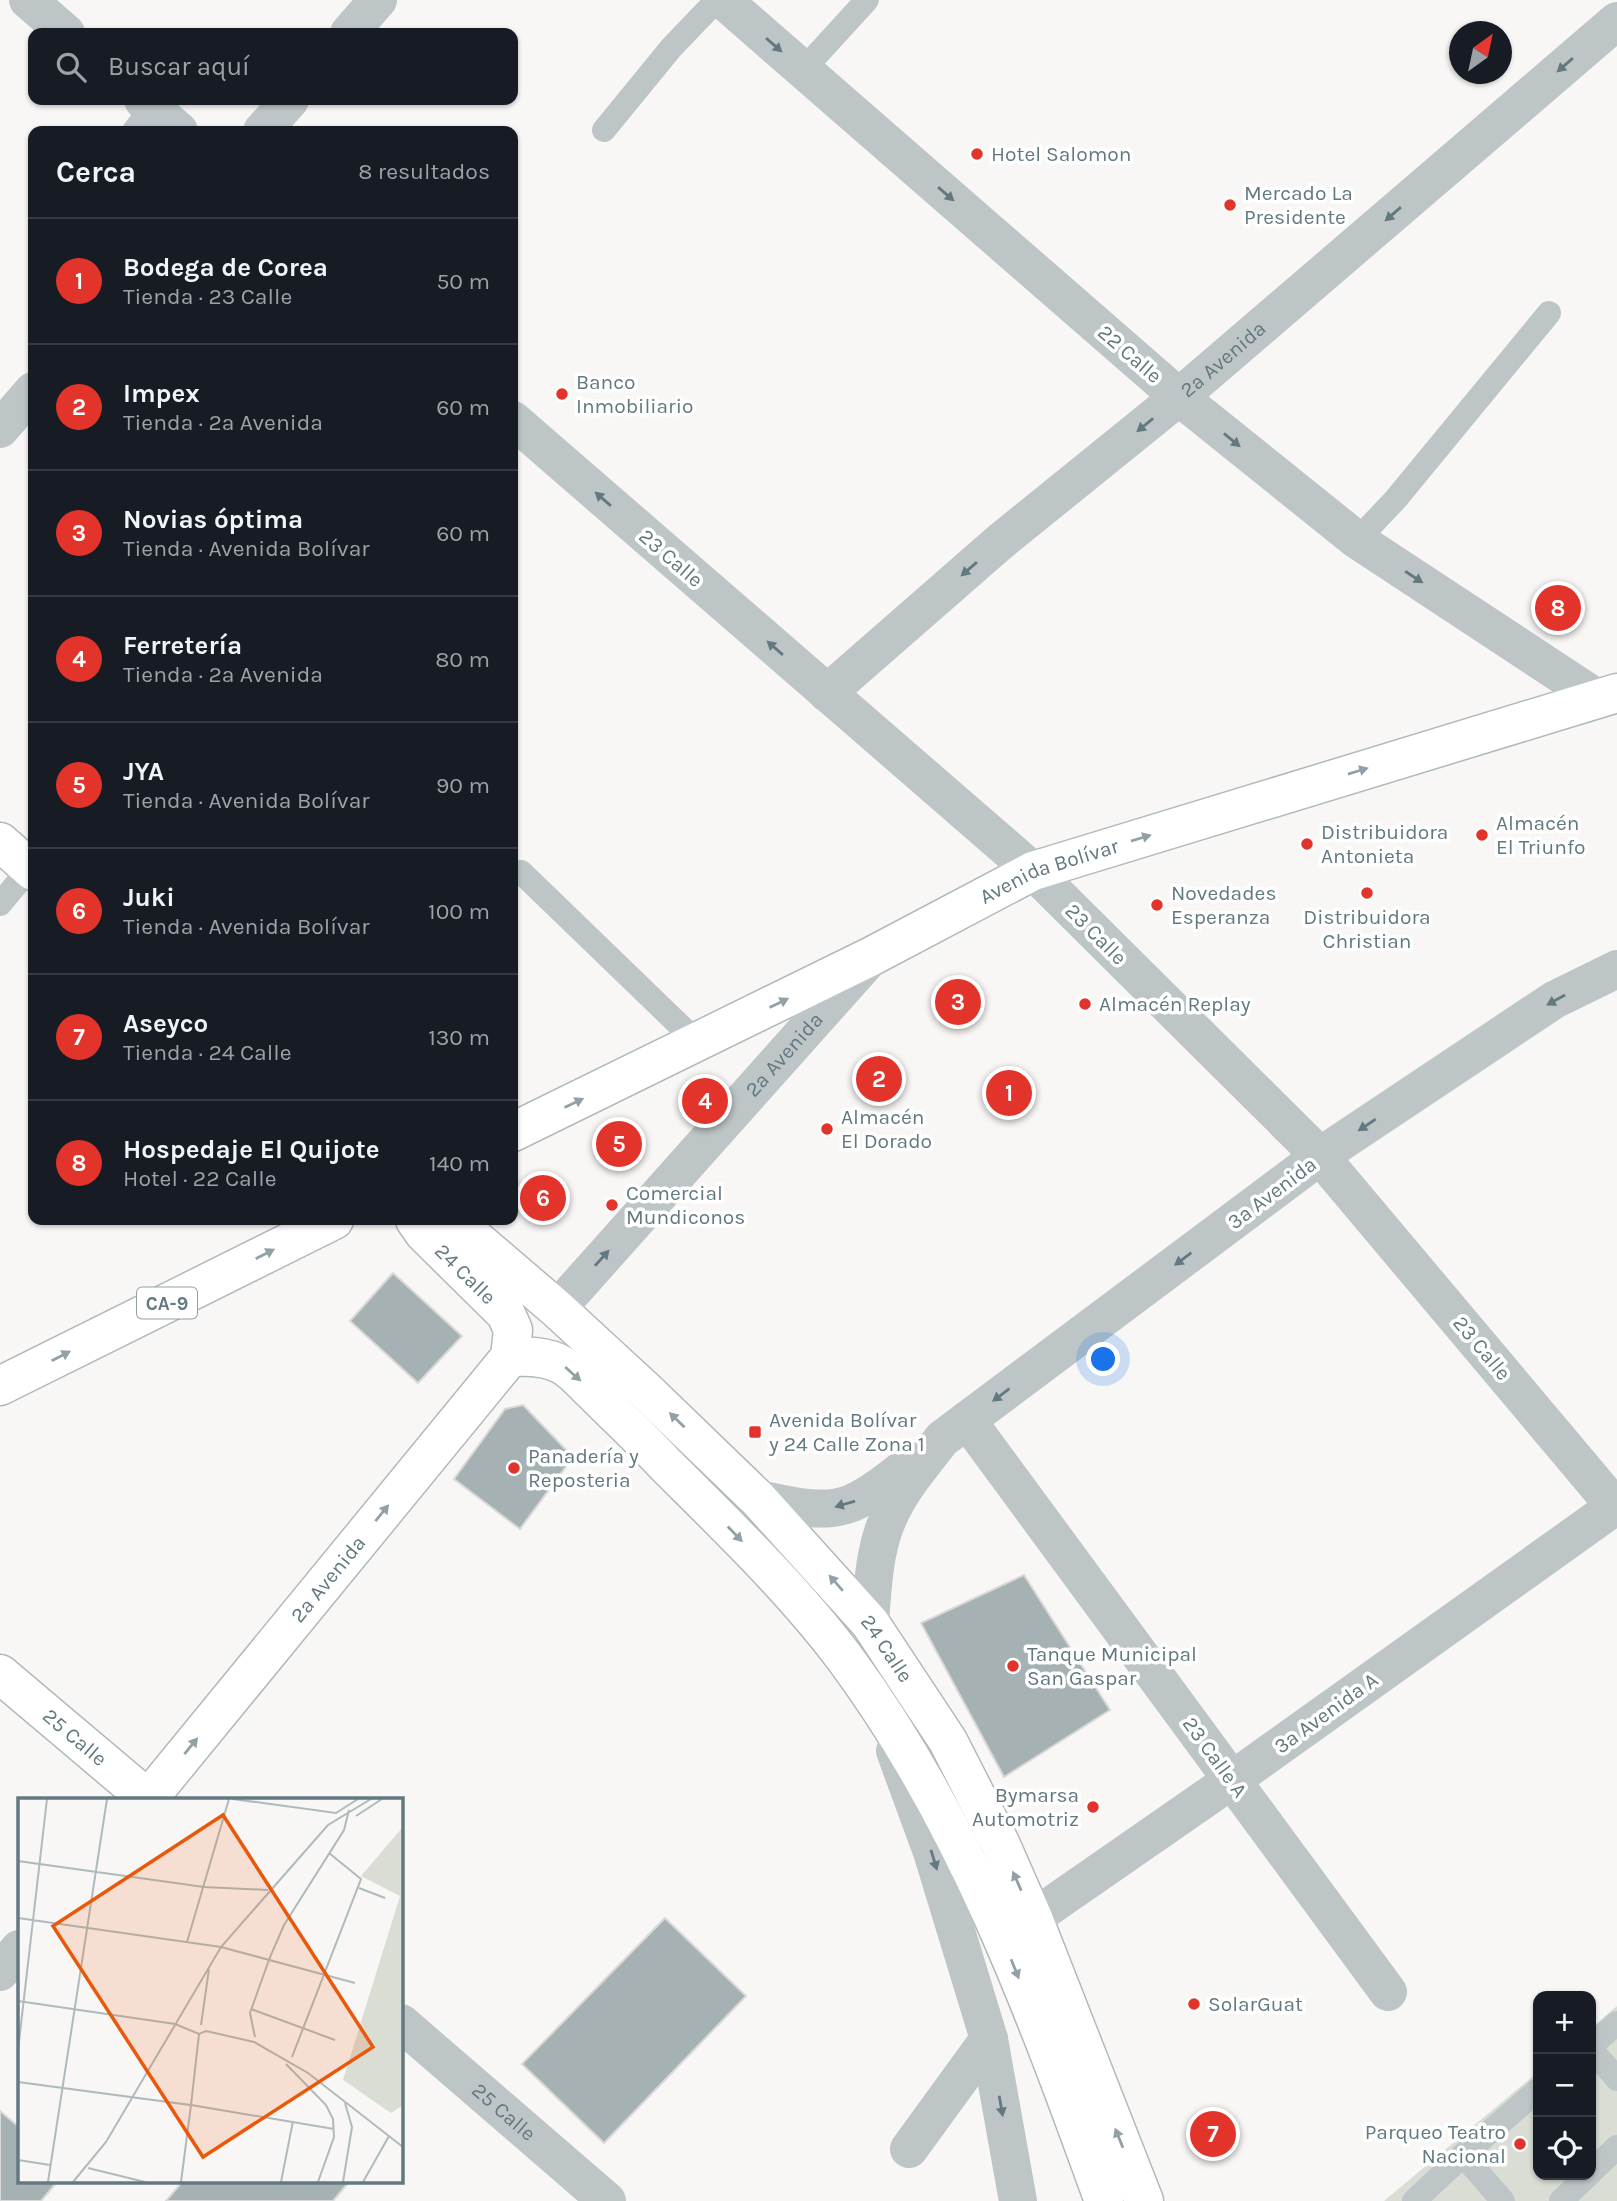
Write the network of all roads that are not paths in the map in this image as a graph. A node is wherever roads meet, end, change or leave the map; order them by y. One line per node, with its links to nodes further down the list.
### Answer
1 (28, 0): 7 (street)
2 (378, 0): 8 (street)
3 (717, 0): 12 (lane)
4 (723, 0): 9 (street, 22 Calle, one-way to 9)
5 (867, 0): 9 (lane)
6 (1617, 21): 15 (street, 2a Avenida, one-way to 15)
7 (60, 28)
8 (353, 28)
9 (803, 70): 15 (street, 22 Calle, one-way to 15)
10 (285, 105): 11 (street)
11 (267, 126)
12 (604, 130)
13 (1549, 313): 18 (lane)
14 (28, 397): 17 (street)
15 (1179, 397): 18 (street, 22 Calle, one-way to 18); 19 (street, 2a Avenida, one-way to 19)
16 (518, 424): 19 (street, 23 Calle, one-way to 16)
17 (0, 429)
18 (1357, 540): 20 (street, 22 Calle, one-way to 20)
19 (827, 692): 23 (street, 23 Calle)
20 (1607, 696): 23 (main road, Avenida Bolívar, one-way to 20)
21 (0, 842): 22 (main road)
22 (28, 866)
23 (1033, 871): 27 (main road, Avenida Bolívar); 31 (street, 23 Calle)
24 (521, 872): 29 (lane)
25 (28, 874): 26 (lane)
26 (0, 904)
27 (872, 956): 29 (main road, Avenida Bolívar, one-way to 27); 35 (street, 2a Avenida, one-way to 27)
28 (1617, 969): 31 (street, 3a Avenida, one-way to 31)
29 (698, 1043): 30 (main road, Avenida Bolívar, one-way to 29)
30 (518, 1130)
31 (1320, 1156): 38 (street, 3a Avenida, one-way to 38); 40 (street, 23 Calle)
32 (324, 1225): 37 (main road, CA-9, one-way to 32)
33 (418, 1225): 36 (main road, 24 Calle)
34 (459, 1225): 35 (main road, 24 Calle)
35 (557, 1309): 39 (main road, 24 Calle, one-way to 35)
36 (510, 1357): 43 (main road, 24 Calle, one-way to 43); 46 (main road, 2a Avenida, one-way to 36)
37 (0, 1386)
38 (954, 1430): 39 (street, 3a Avenida, one-way to 39); 41 (street, 3a Avenida); 44 (street, 23 Calle A)
39 (758, 1499): 41 (main road, 24 Calle, one-way to 39)
40 (1616, 1507): 44 (street, 3a Avenida A)
41 (870, 1623): 43 (main road); 47 (main road, 24 Calle, one-way to 41)
42 (0, 1674): 45 (main road, 25 Calle)
43 (877, 1703): 53 (street, 24 Calle, one-way to 53); 65 (main road, 24 Calle, one-way to 65)
44 (1233, 1780): 47 (street, 3a Avenida A); 50 (street, 23 Calle A)
45 (146, 1798)
46 (150, 1798)
47 (1033, 1918): 66 (main road, 24 Calle, one-way to 47)
48 (18, 1950): 49 (street)
49 (0, 1972)
50 (1388, 1992)
51 (402, 2023): 63 (street, 25 Calle)
52 (1617, 2023): 54 (lane)
53 (989, 2039): 59 (street); 64 (street, 24 Calle, one-way to 64)
54 (1596, 2042)
55 (1596, 2053): 56 (lane)
56 (1617, 2079)
57 (1533, 2094): 60 (lane)
58 (1617, 2147): 61 (lane)
59 (909, 2149)
60 (1463, 2155): 67 (lane); 68 (lane)
61 (1596, 2168)
62 (1584, 2180): 69 (lane)
63 (602, 2199)
64 (1018, 2201)
65 (1104, 2201)
66 (1144, 2201)
67 (1414, 2201)
68 (1503, 2201)
69 (1561, 2201)

